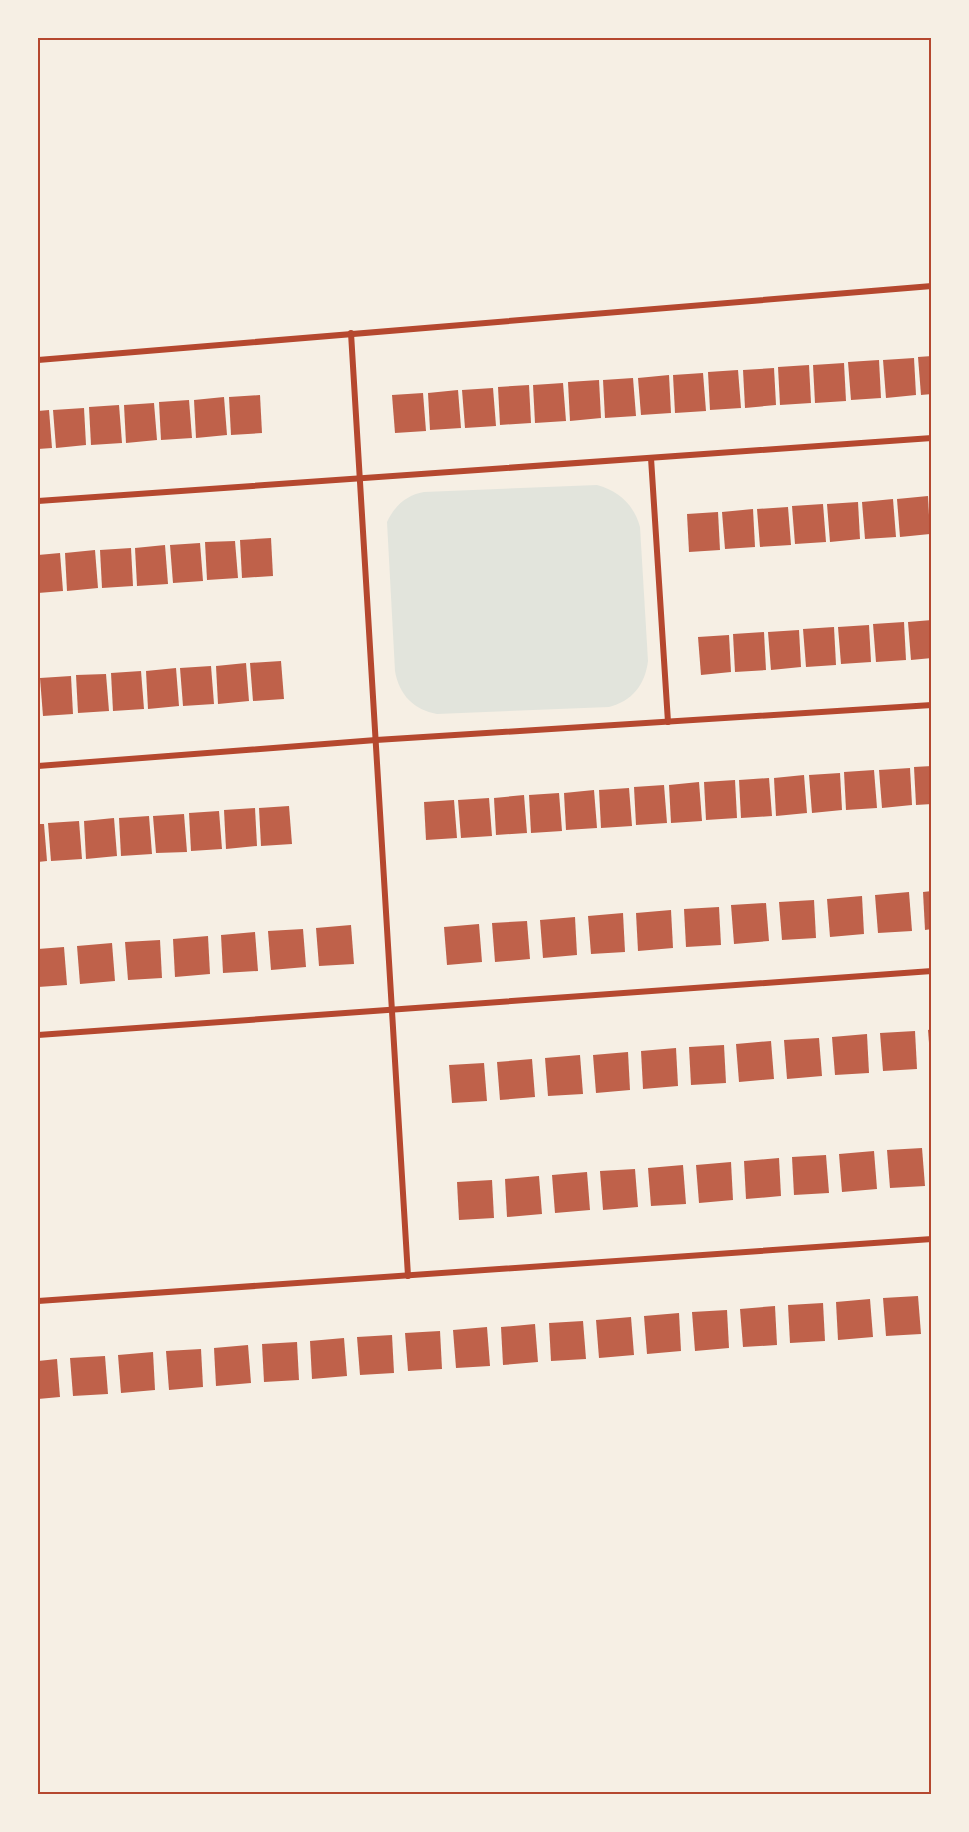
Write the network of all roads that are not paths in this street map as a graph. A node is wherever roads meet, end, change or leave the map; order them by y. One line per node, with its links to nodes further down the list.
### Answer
1 (932, 286): 2 (street)
2 (351, 333): 3 (street); 6 (street)
3 (38, 360)
4 (932, 438): 5 (street)
5 (651, 458): 6 (street); 9 (street)
6 (359, 478): 7 (street); 10 (street)
7 (38, 501)
8 (932, 705): 9 (street)
9 (668, 722): 10 (street)
10 (376, 740): 11 (street); 13 (street)
11 (38, 766)
12 (932, 971): 13 (street)
13 (392, 1010): 14 (street); 16 (street)
14 (38, 1035)
15 (932, 1239): 16 (street)
16 (408, 1276): 17 (street)
17 (38, 1301)

